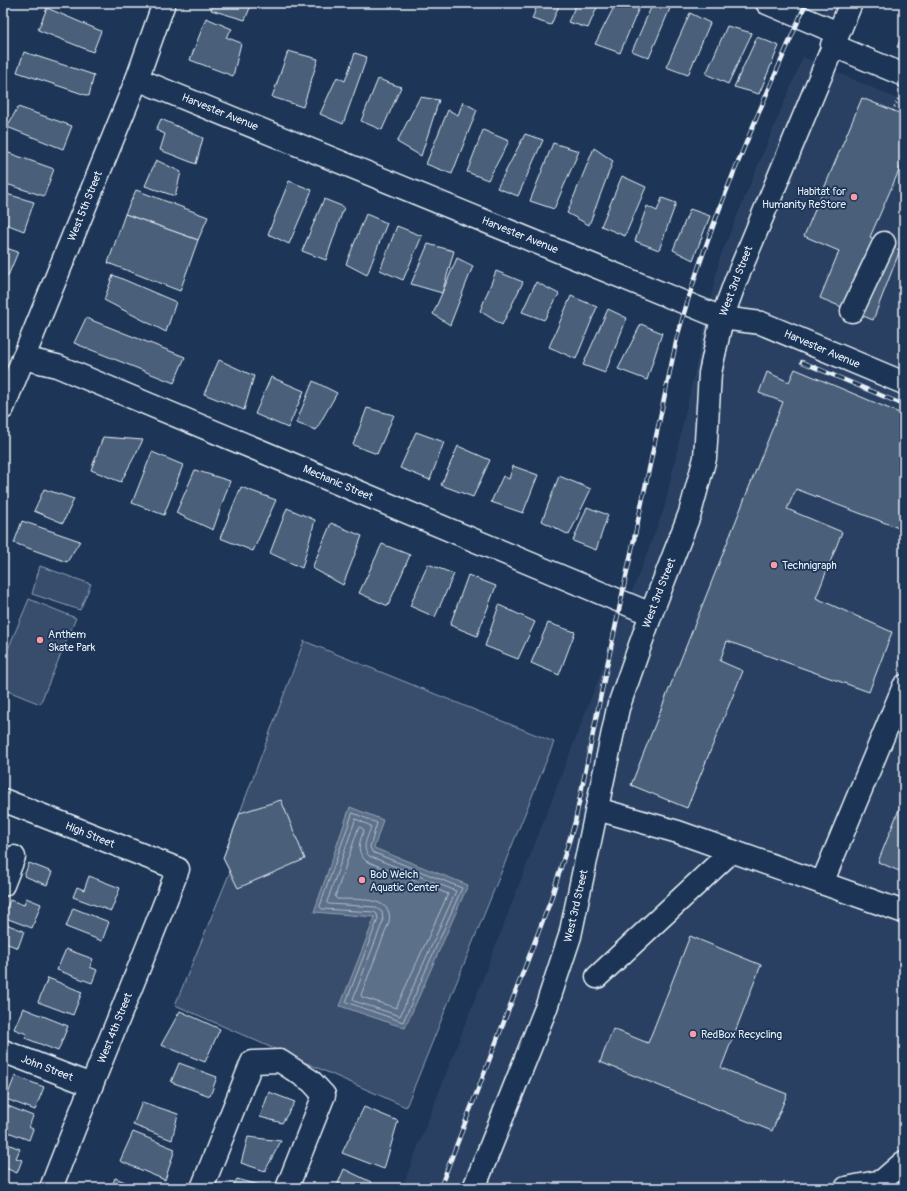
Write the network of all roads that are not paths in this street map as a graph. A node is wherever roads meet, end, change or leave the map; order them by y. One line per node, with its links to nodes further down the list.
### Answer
1 (164, 3): 5 (street, West 5th Street)
2 (767, 3): 4 (street)
3 (851, 3): 4 (street, West 3rd Street)
4 (835, 39): 6 (street); 9 (street, West 3rd Street)
5 (137, 79): 9 (street, Harvester Avenue); 10 (street, West 5th Street)
6 (903, 84)
7 (884, 243): 8 (street)
8 (852, 311)
9 (722, 318): 11 (street, Harvester Avenue); 13 (street, West 3rd Street)
10 (23, 358): 12 (street, West 5th Street); 13 (street, Mechanic Street)
11 (904, 383)
12 (3, 408)
13 (651, 614): 16 (street, West 3rd Street)
14 (904, 686): 20 (street)
15 (3, 800): 19 (street, High Street)
16 (597, 809): 17 (street); 30 (street, West 3rd Street)
17 (732, 851): 20 (street); 23 (street)
18 (14, 857): 21 (street)
19 (178, 869): 25 (street, West 4th Street)
20 (822, 883): 22 (street)
21 (3, 886)
22 (904, 912)
23 (597, 977)
24 (3, 1051): 25 (street, John Street)
25 (91, 1085): 27 (street, West 4th Street)
26 (904, 1162): 31 (street)
27 (51, 1188)
28 (202, 1188): 29 (street)
29 (287, 1188)
30 (474, 1188)
31 (846, 1188)

